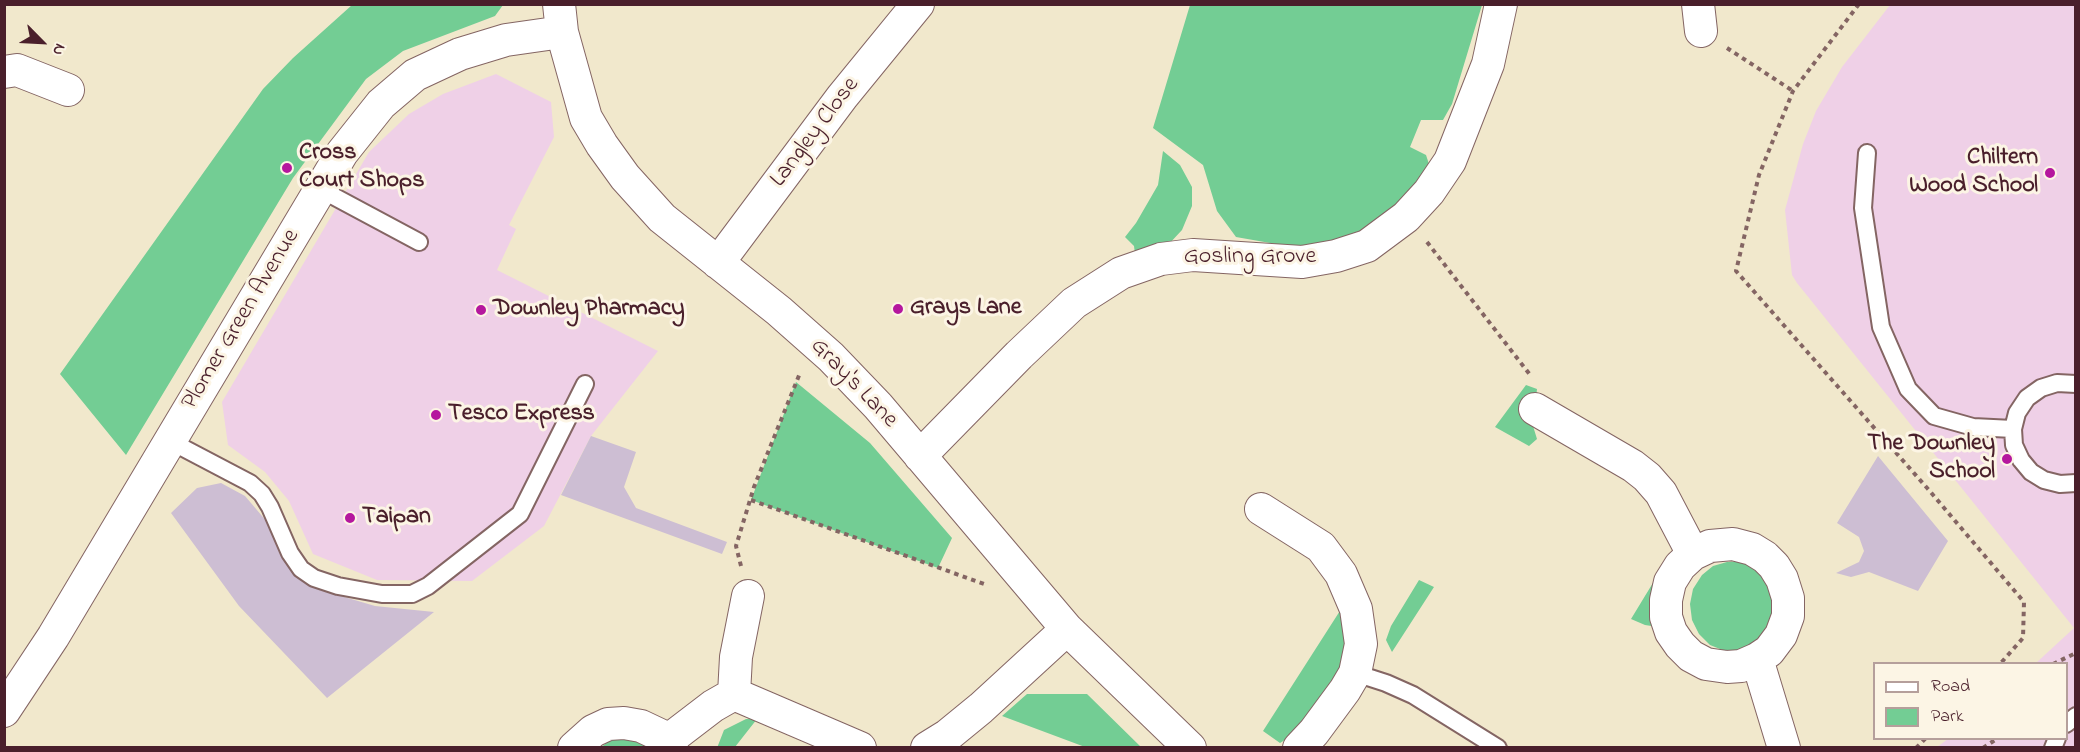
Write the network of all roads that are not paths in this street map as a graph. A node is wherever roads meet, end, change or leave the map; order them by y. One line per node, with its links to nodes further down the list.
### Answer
1 (918, 4): 9 (street, Langley Close)
2 (1501, 4): 15 (street, Gosling Grove)
3 (560, 18): 7 (street, Plomer Green Avenue); 9 (street, Gray's Lane)
4 (8, 64): 5 (street)
5 (68, 90)
6 (1867, 153): 13 (lane)
7 (320, 189): 8 (lane); 14 (street, Plomer Green Avenue)
8 (419, 242)
9 (718, 263): 15 (street, Gray's Lane)
10 (585, 384): 14 (lane)
11 (2076, 384): 13 (lane)
12 (1535, 409): 18 (street)
13 (2013, 429): 16 (lane)
14 (170, 441): 24 (street, Plomer Green Avenue)
15 (920, 456): 20 (street, Gray's Lane)
16 (2076, 483)
17 (1261, 509): 22 (street)
18 (1693, 554): 21 (street); 21 (street)
19 (748, 596): 23 (street)
20 (1067, 629): 28 (street); 29 (street, Gray's Lane)
21 (1757, 659): 32 (street)
22 (1355, 673): 30 (street); 31 (lane)
23 (734, 694): 25 (street); 27 (street)
24 (4, 711)
25 (669, 745): 26 (street)
26 (574, 747)
27 (861, 747)
28 (927, 747)
29 (1190, 747)
30 (1299, 747)
31 (1498, 747)
32 (1784, 747)

